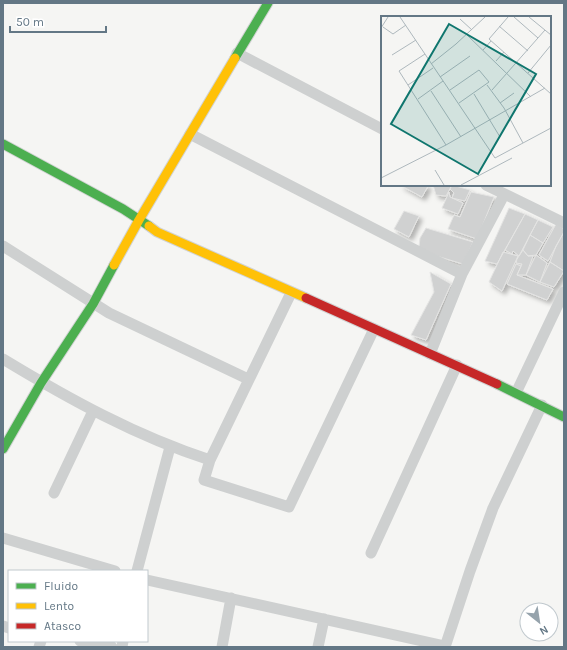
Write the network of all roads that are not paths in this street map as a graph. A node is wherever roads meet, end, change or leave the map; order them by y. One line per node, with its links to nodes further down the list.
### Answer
1 (268, 3): 2 (street)
2 (237, 53): 3 (street); 4 (street)
3 (381, 128)
4 (190, 134): 8 (street); 11 (street)
5 (3, 144): 8 (street)
6 (488, 186): 7 (street)
7 (504, 195): 9 (street); 11 (street)
8 (139, 220): 13 (street); 14 (street)
9 (564, 223)
10 (3, 246): 14 (street)
11 (462, 274): 16 (street)
12 (564, 292): 21 (street)
13 (291, 293): 15 (street); 19 (street)
14 (93, 304): 19 (street); 20 (street)
15 (374, 330): 16 (street); 27 (street)
16 (430, 354): 18 (street)
17 (3, 360): 20 (street)
18 (457, 365): 21 (street); 30 (street)
19 (248, 379): 27 (street)
20 (42, 383): 23 (street); 26 (street)
21 (516, 393): 22 (street)
22 (542, 405): 24 (street); 37 (street)
23 (93, 411): 25 (street); 28 (street)
24 (564, 417)
25 (170, 447): 27 (street); 32 (street)
26 (3, 449)
27 (210, 460)
28 (54, 493)
29 (3, 538): 31 (street)
30 (371, 553)
31 (112, 570)
32 (137, 570)
33 (148, 580): 34 (street)
34 (231, 598): 35 (street); 39 (street)
35 (324, 619): 37 (street); 40 (street)
36 (85, 642): 38 (street)
37 (445, 646)
38 (112, 647)
39 (222, 647)
40 (318, 647)

